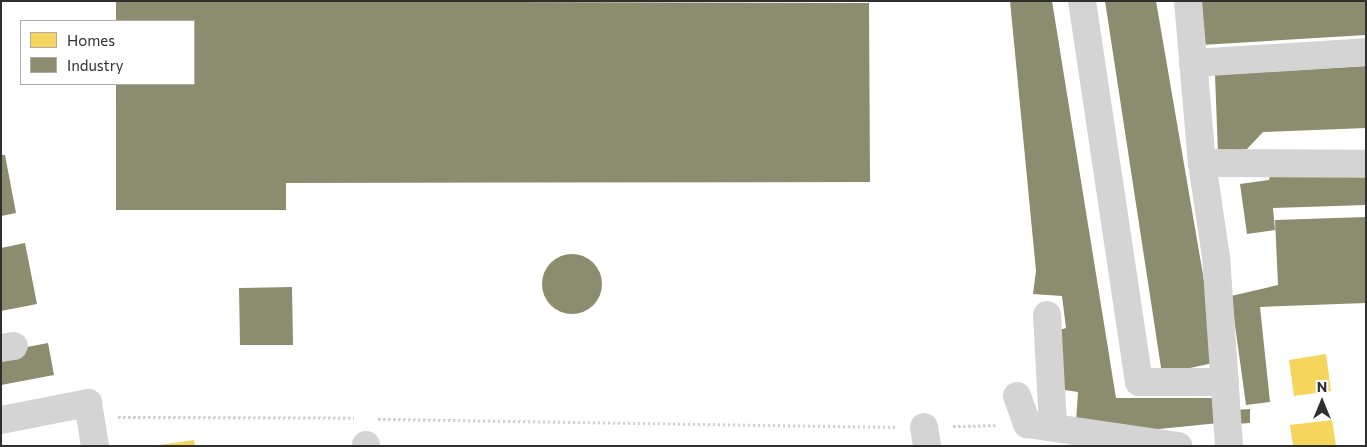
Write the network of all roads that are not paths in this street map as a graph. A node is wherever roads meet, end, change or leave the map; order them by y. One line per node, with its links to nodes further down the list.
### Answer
1 (1082, 1): 8 (street)
2 (1188, 1): 4 (street)
3 (1366, 52): 4 (street)
4 (1193, 63): 5 (street)
5 (1202, 163): 6 (street); 8 (street)
6 (1366, 164)
7 (1047, 315): 11 (street)
8 (1225, 382): 14 (street)
9 (1016, 396): 11 (street)
10 (1, 420): 12 (street)
11 (1040, 425): 13 (street)
12 (95, 446)
13 (1178, 446)
14 (1229, 446)

